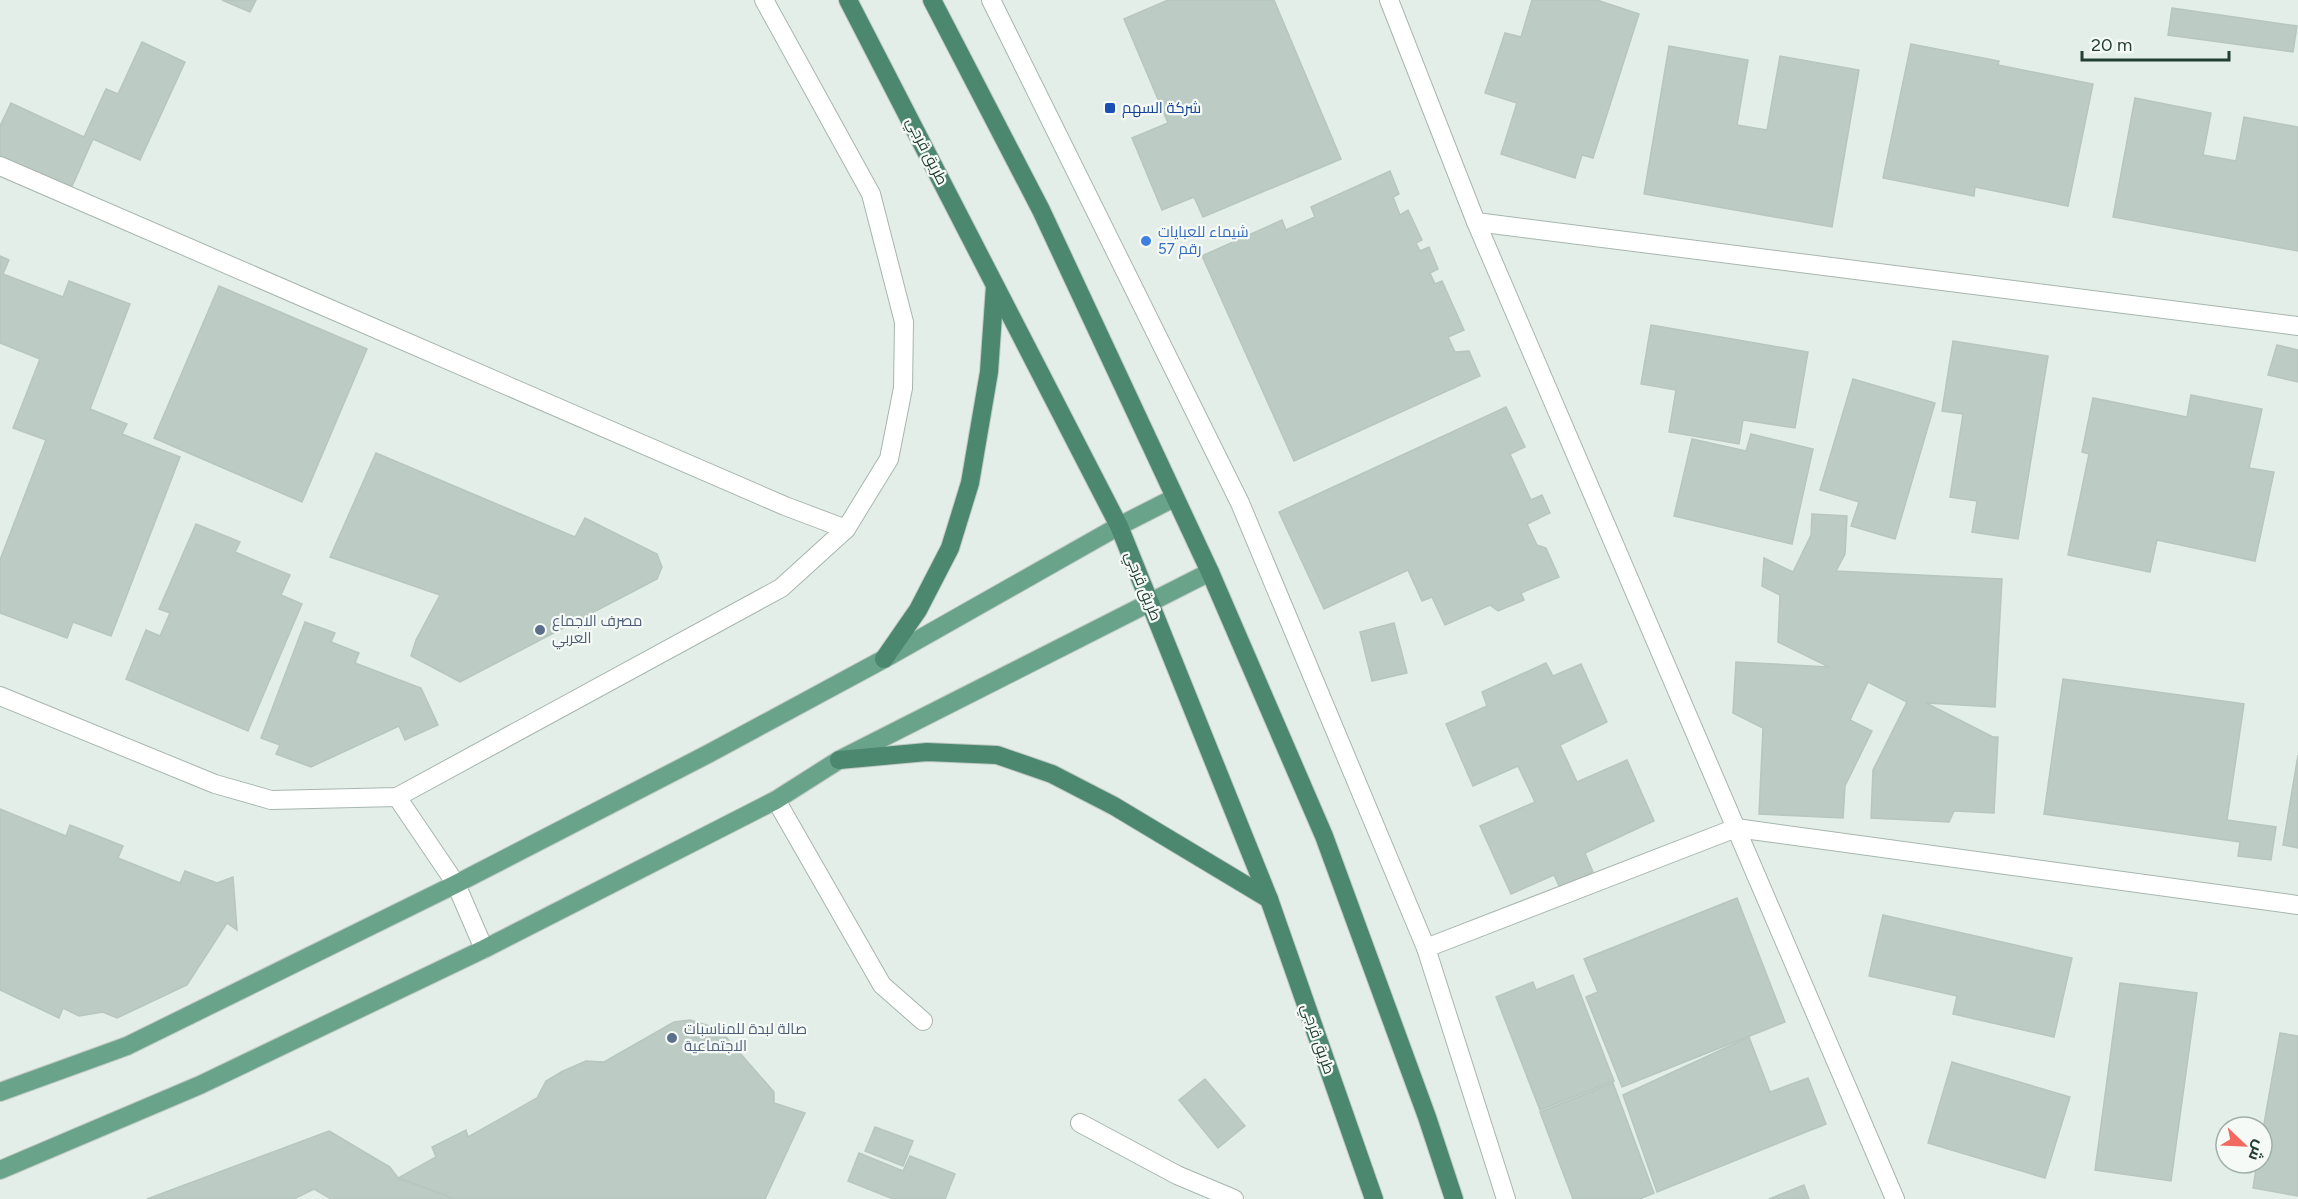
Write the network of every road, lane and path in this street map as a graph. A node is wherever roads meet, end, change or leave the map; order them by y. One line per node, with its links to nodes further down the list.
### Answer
1 (764, 0): 12 (street)
2 (848, 0): 8 (highway, طريق قرجي)
3 (932, 0): 10 (highway)
4 (991, 0): 24 (street)
5 (1389, 0): 7 (street)
6 (0, 166): 12 (street)
7 (1476, 222): 9 (street); 20 (street)
8 (995, 284): 11 (highway, طريق قرجي); 15 (highway)
9 (2298, 326)
10 (1174, 498): 11 (main road); 13 (highway)
11 (1119, 526): 14 (highway, طريق قرجي); 15 (main road)
12 (846, 529): 18 (street)
13 (1210, 572): 14 (main road); 32 (highway)
14 (1149, 601): 17 (main road); 22 (highway, طريق قرجي)
15 (884, 659): 21 (main road)
16 (0, 696): 18 (street)
17 (839, 760): 19 (main road); 22 (highway)
18 (397, 797): 21 (street)
19 (776, 800): 25 (main road); 26 (street)
20 (1736, 828): 23 (street); 24 (street); 34 (street)
21 (456, 884): 25 (street); 27 (main road)
22 (1269, 899): 31 (highway, طريق قرجي)
23 (2298, 905)
24 (1426, 948): 33 (street)
25 (484, 949): 29 (main road)
26 (923, 1021)
27 (0, 1092)
28 (1080, 1123): 30 (street)
29 (0, 1170)
30 (1234, 1199)
31 (1374, 1199)
32 (1454, 1199)
33 (1506, 1199)
34 (1895, 1199)

